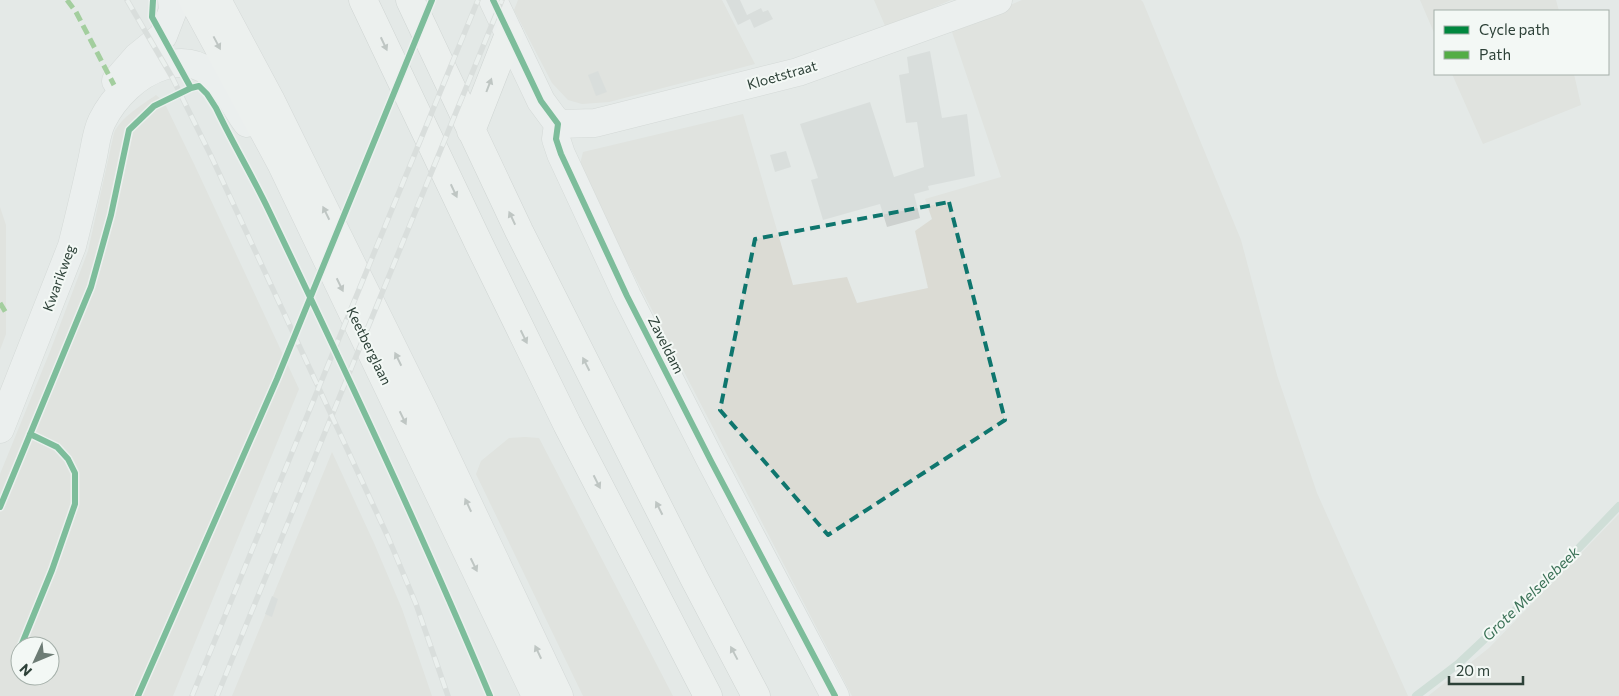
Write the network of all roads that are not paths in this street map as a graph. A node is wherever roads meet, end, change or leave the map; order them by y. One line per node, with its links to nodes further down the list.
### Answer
1 (172, 0): 9 (street, Kwarikweg)
2 (193, 0): 12 (main road, Keetberglaan, one-way to 12)
3 (218, 0): 15 (main road, Keetberglaan, one-way to 3)
4 (363, 0): 16 (main road, one-way to 16)
5 (410, 0): 11 (main road)
6 (493, 0): 8 (street)
7 (998, 0): 10 (street, Kloetstraat)
8 (509, 34): 10 (street); 11 (main road, one-way to 8)
9 (102, 121): 12 (street, Kwarikweg); 13 (street, Kwarikweg)
10 (558, 124): 18 (street, Zaveldam)
11 (471, 131): 17 (main road, one-way to 11)
12 (281, 163): 14 (main road, Keetberglaan, one-way to 14)
13 (0, 430)
14 (536, 696)
15 (559, 696)
16 (708, 696)
17 (756, 696)
18 (835, 696)

